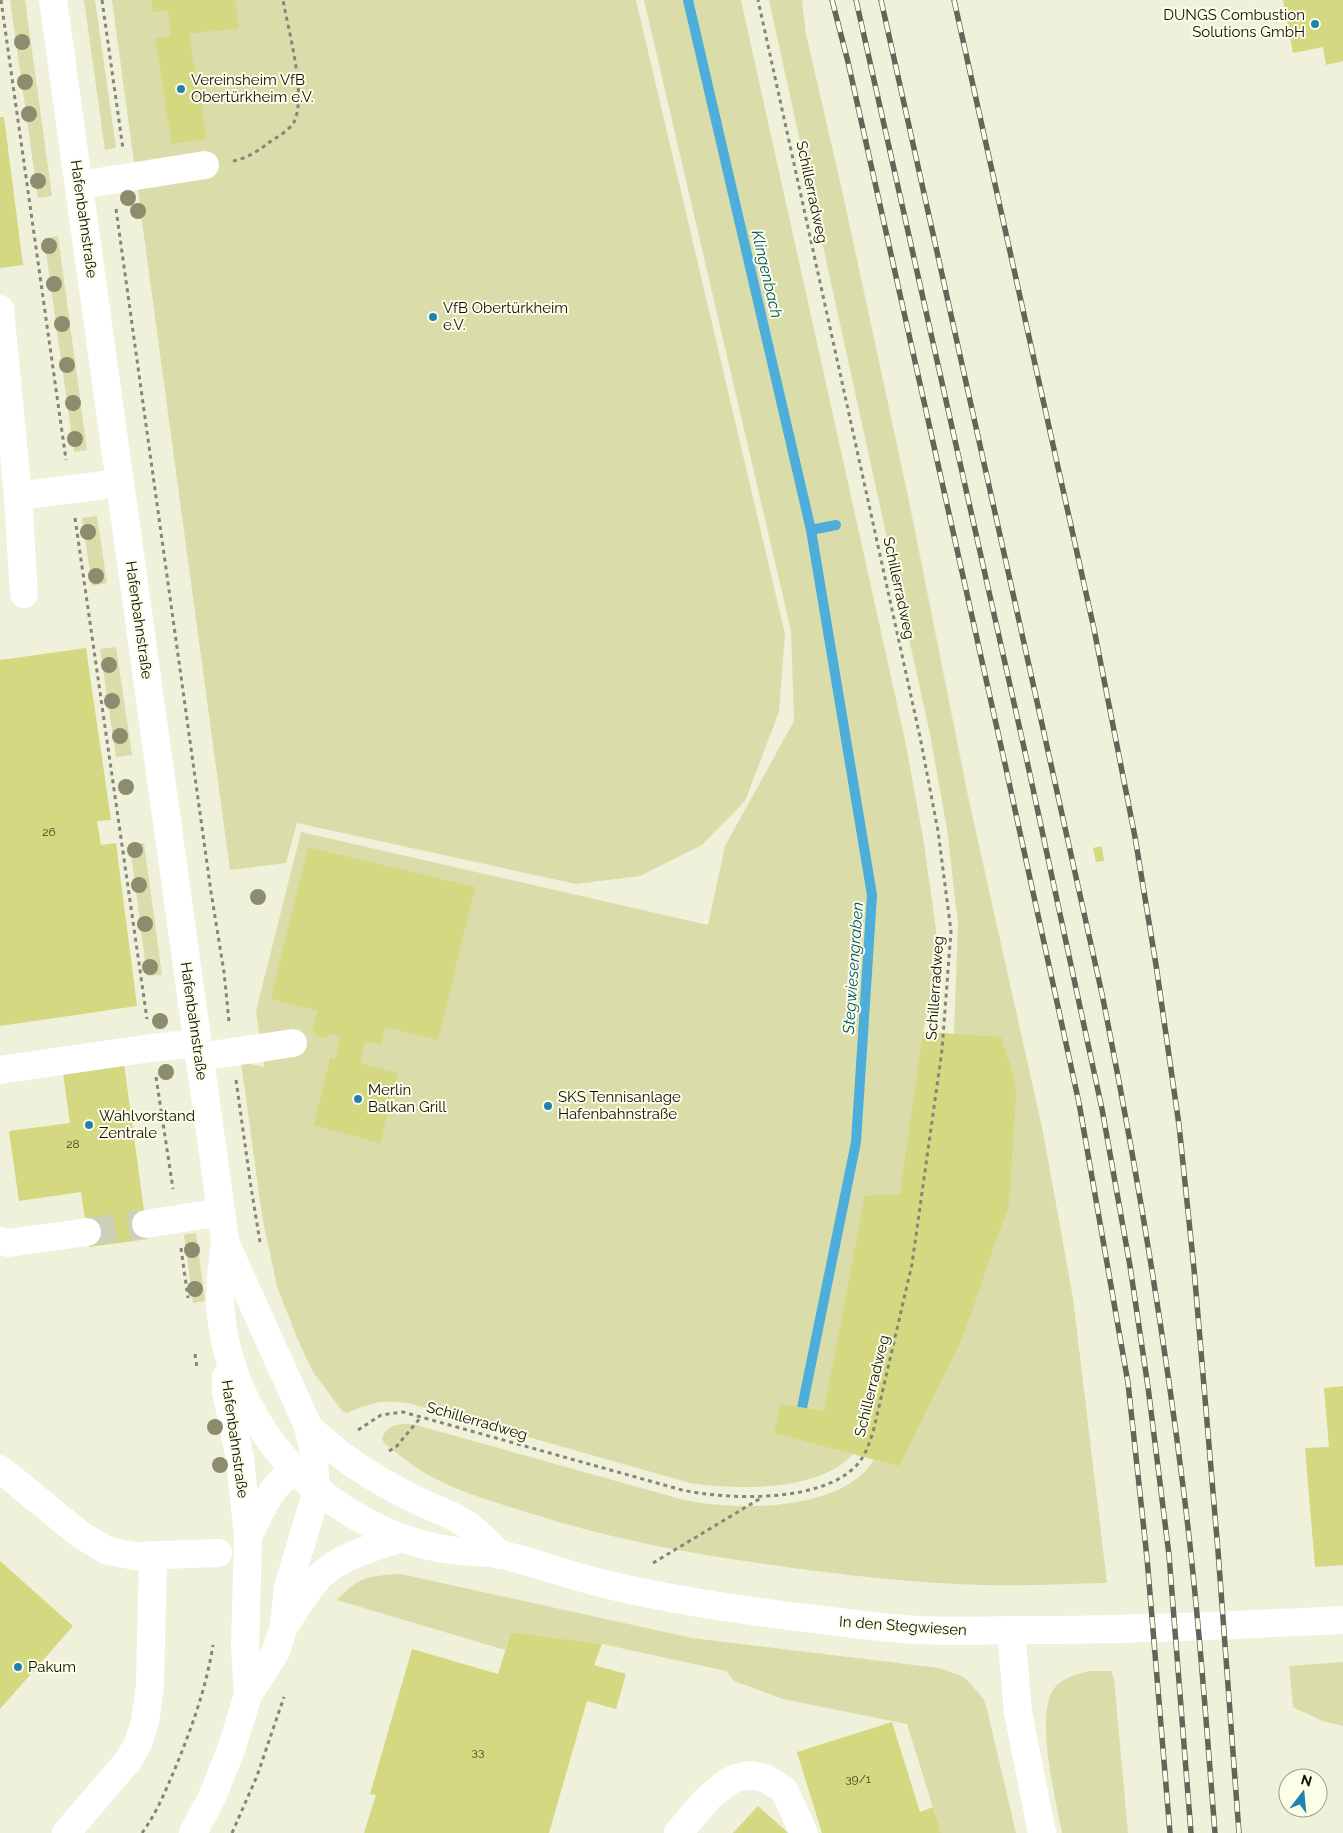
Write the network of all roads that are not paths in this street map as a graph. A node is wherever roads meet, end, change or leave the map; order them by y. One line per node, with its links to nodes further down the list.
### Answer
1 (53, 0): 3 (main road, Hafenbahnstraße)
2 (205, 165): 3 (main road)
3 (80, 185): 5 (main road, Hafenbahnstraße)
4 (0, 309): 6 (main road)
5 (120, 483): 6 (main road); 9 (main road, Hafenbahnstraße)
6 (18, 496): 7 (main road)
7 (24, 594)
8 (293, 1043): 9 (main road)
9 (198, 1050): 10 (main road); 11 (main road, Hafenbahnstraße)
10 (0, 1070)
11 (221, 1212): 12 (main road); 14 (main road, Hafenbahnstraße)
12 (146, 1224)
13 (87, 1232): 15 (main road)
14 (225, 1240): 16 (main road, Hafenbahnstraße); 17 (main road, Hafenbahnstraße)
15 (0, 1241)
16 (226, 1343): 20 (main road, Hafenbahnstraße); 21 (main road, Hafenbahnstraße)
17 (308, 1426): 18 (main road, In den Stegwiesen); 20 (main road, Hafenbahnstraße)
18 (379, 1464): 20 (main road, In den Stegwiesen); 24 (main road, In den Stegwiesen)
19 (0, 1469): 25 (main road)
20 (308, 1474): 21 (main road, Hafenbahnstraße); 22 (main road, In den Stegwiesen); 27 (main road, Hafenbahnstraße)
21 (248, 1536): 29 (main road, Hafenbahnstraße)
22 (402, 1538): 24 (main road, In den Stegwiesen); 27 (main road, Hafenbahnstraße)
23 (218, 1554): 25 (main road)
24 (500, 1555): 28 (main road, In den Stegwiesen)
25 (153, 1557): 30 (main road)
26 (1343, 1620): 28 (main road, In den Stegwiesen)
27 (284, 1626): 29 (main road, Hafenbahnstraße)
28 (1011, 1630): 34 (main road)
29 (248, 1695): 31 (main road, Hafenbahnstraße)
30 (66, 1833)
31 (193, 1833)
32 (678, 1833): 33 (main road)
33 (804, 1833)
34 (1042, 1833)

